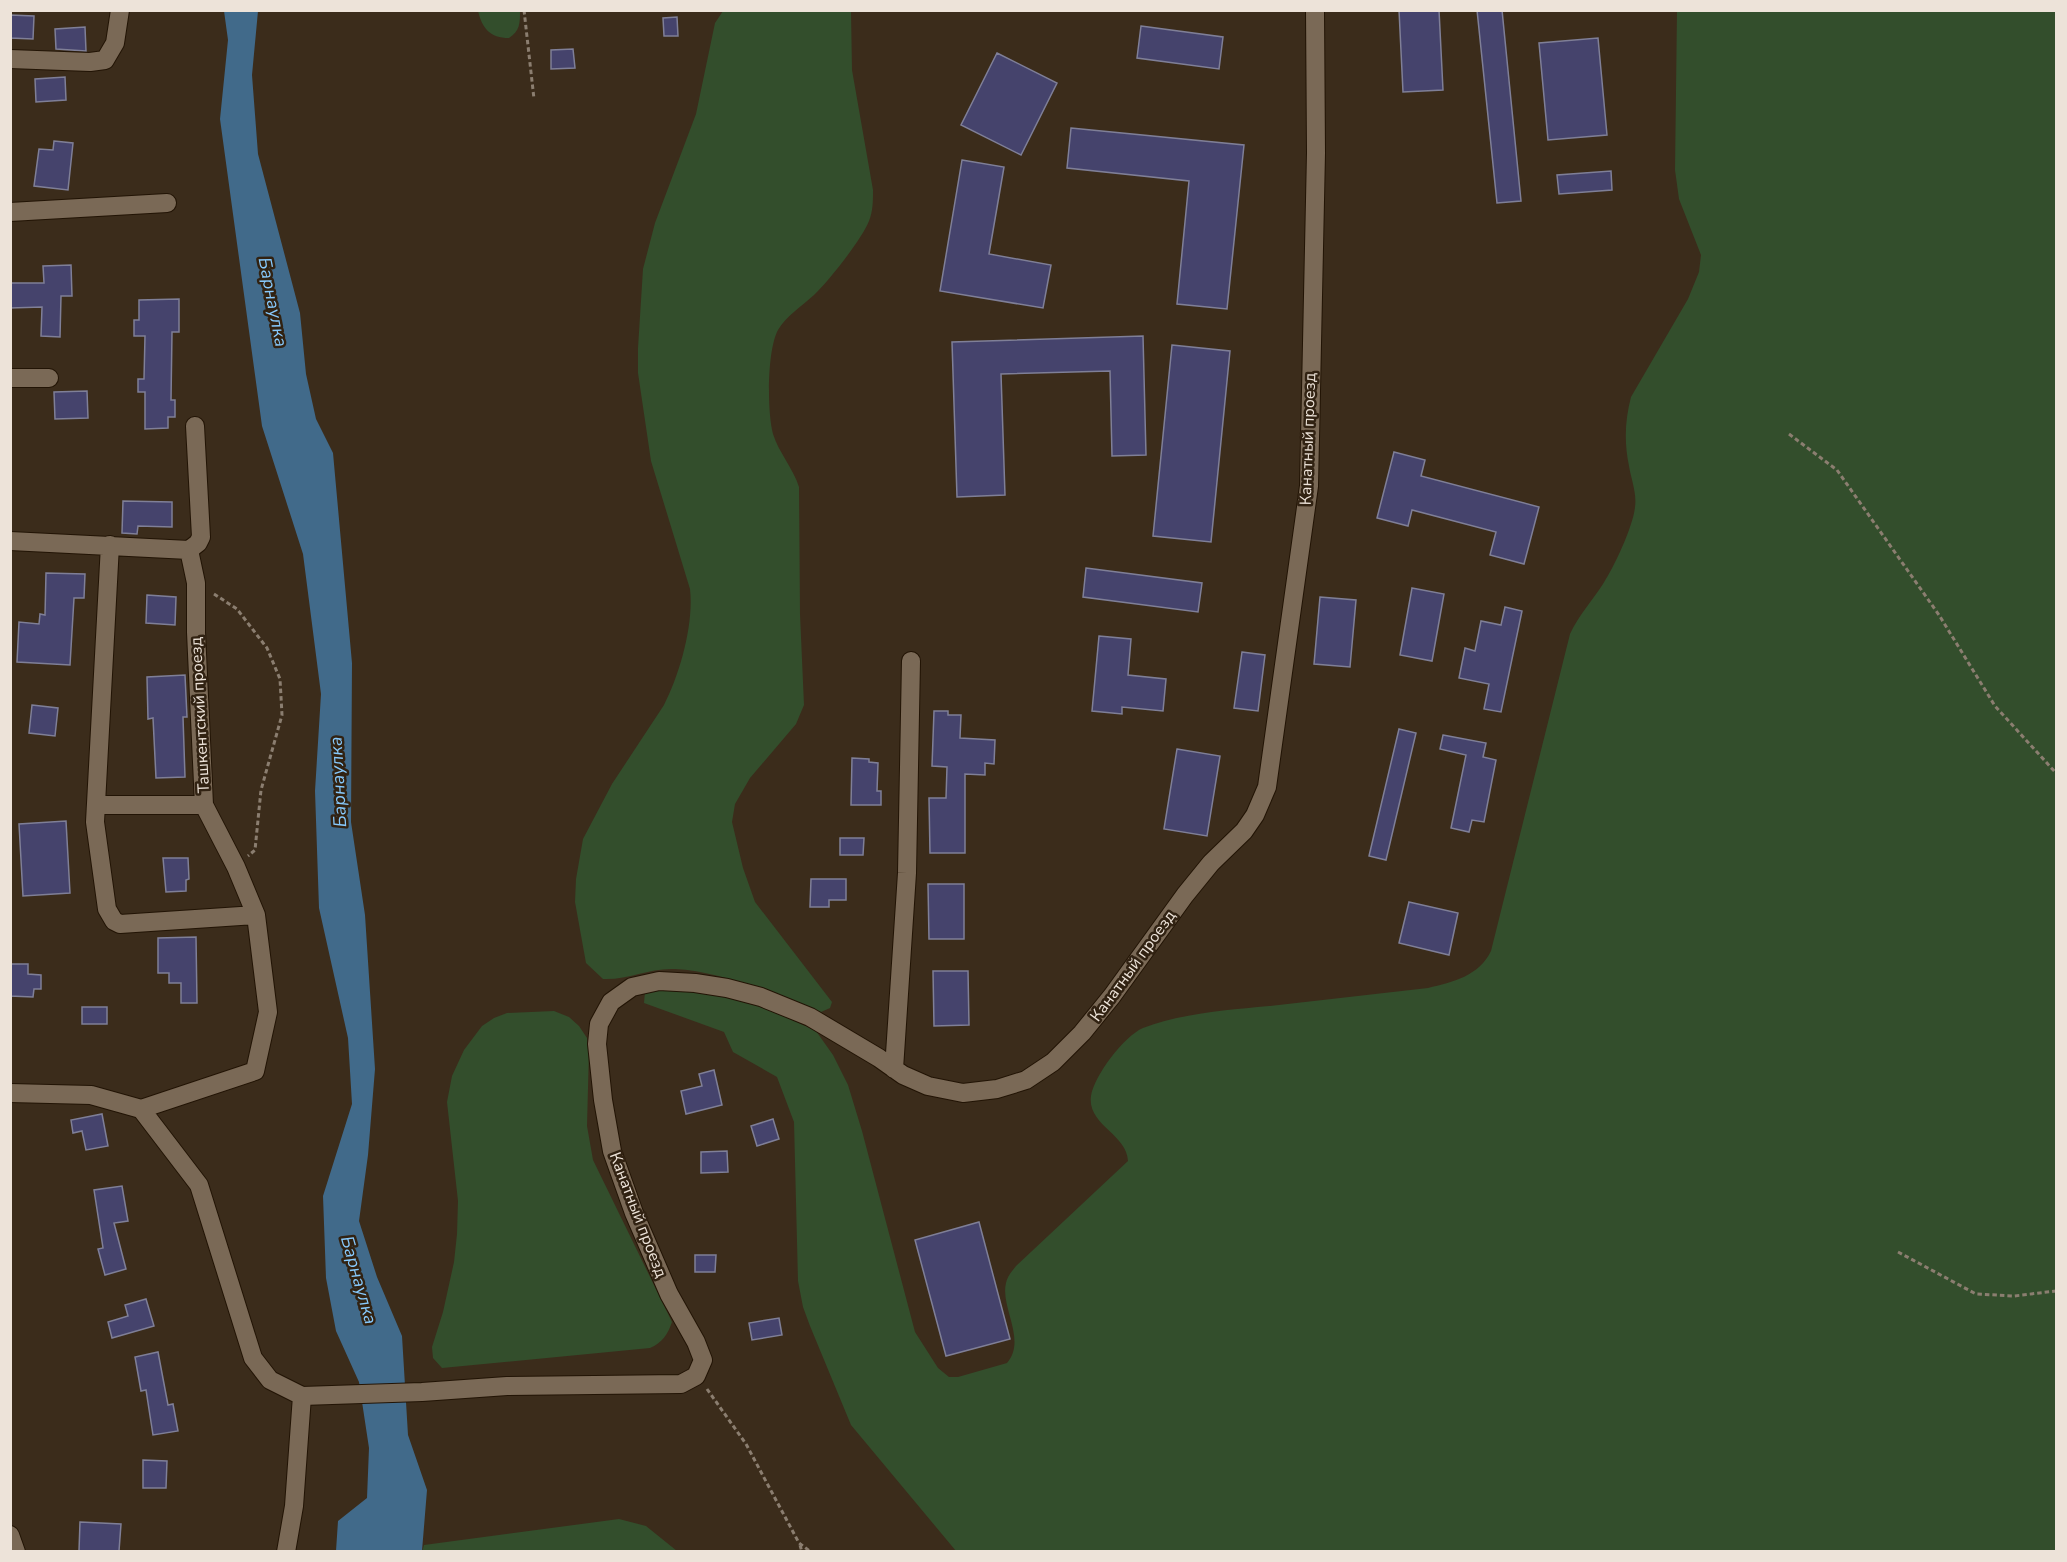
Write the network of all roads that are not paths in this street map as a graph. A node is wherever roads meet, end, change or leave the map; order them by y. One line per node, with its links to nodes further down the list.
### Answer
1 (120, 10): 3 (street)
2 (1315, 10): 16 (street, Канатный проезд)
3 (10, 59)
4 (167, 202): 5 (street)
5 (10, 212)
6 (10, 378): 7 (street)
7 (49, 378)
8 (195, 426): 11 (street)
9 (10, 541): 10 (street)
10 (110, 545): 11 (street); 14 (street)
11 (189, 550): 13 (street, Ташкентский проезд)
12 (911, 661): 16 (street)
13 (204, 804): 14 (street); 15 (street, Ташкентский проезд)
14 (96, 806): 15 (street)
15 (256, 915): 18 (street, Ташкентский проезд)
16 (887, 1064): 19 (street, Канатный проезд)
17 (10, 1093): 18 (street)
18 (141, 1109): 19 (street)
19 (302, 1396): 22 (street)
20 (10, 1535): 21 (street)
21 (16, 1551)
22 (286, 1551)

